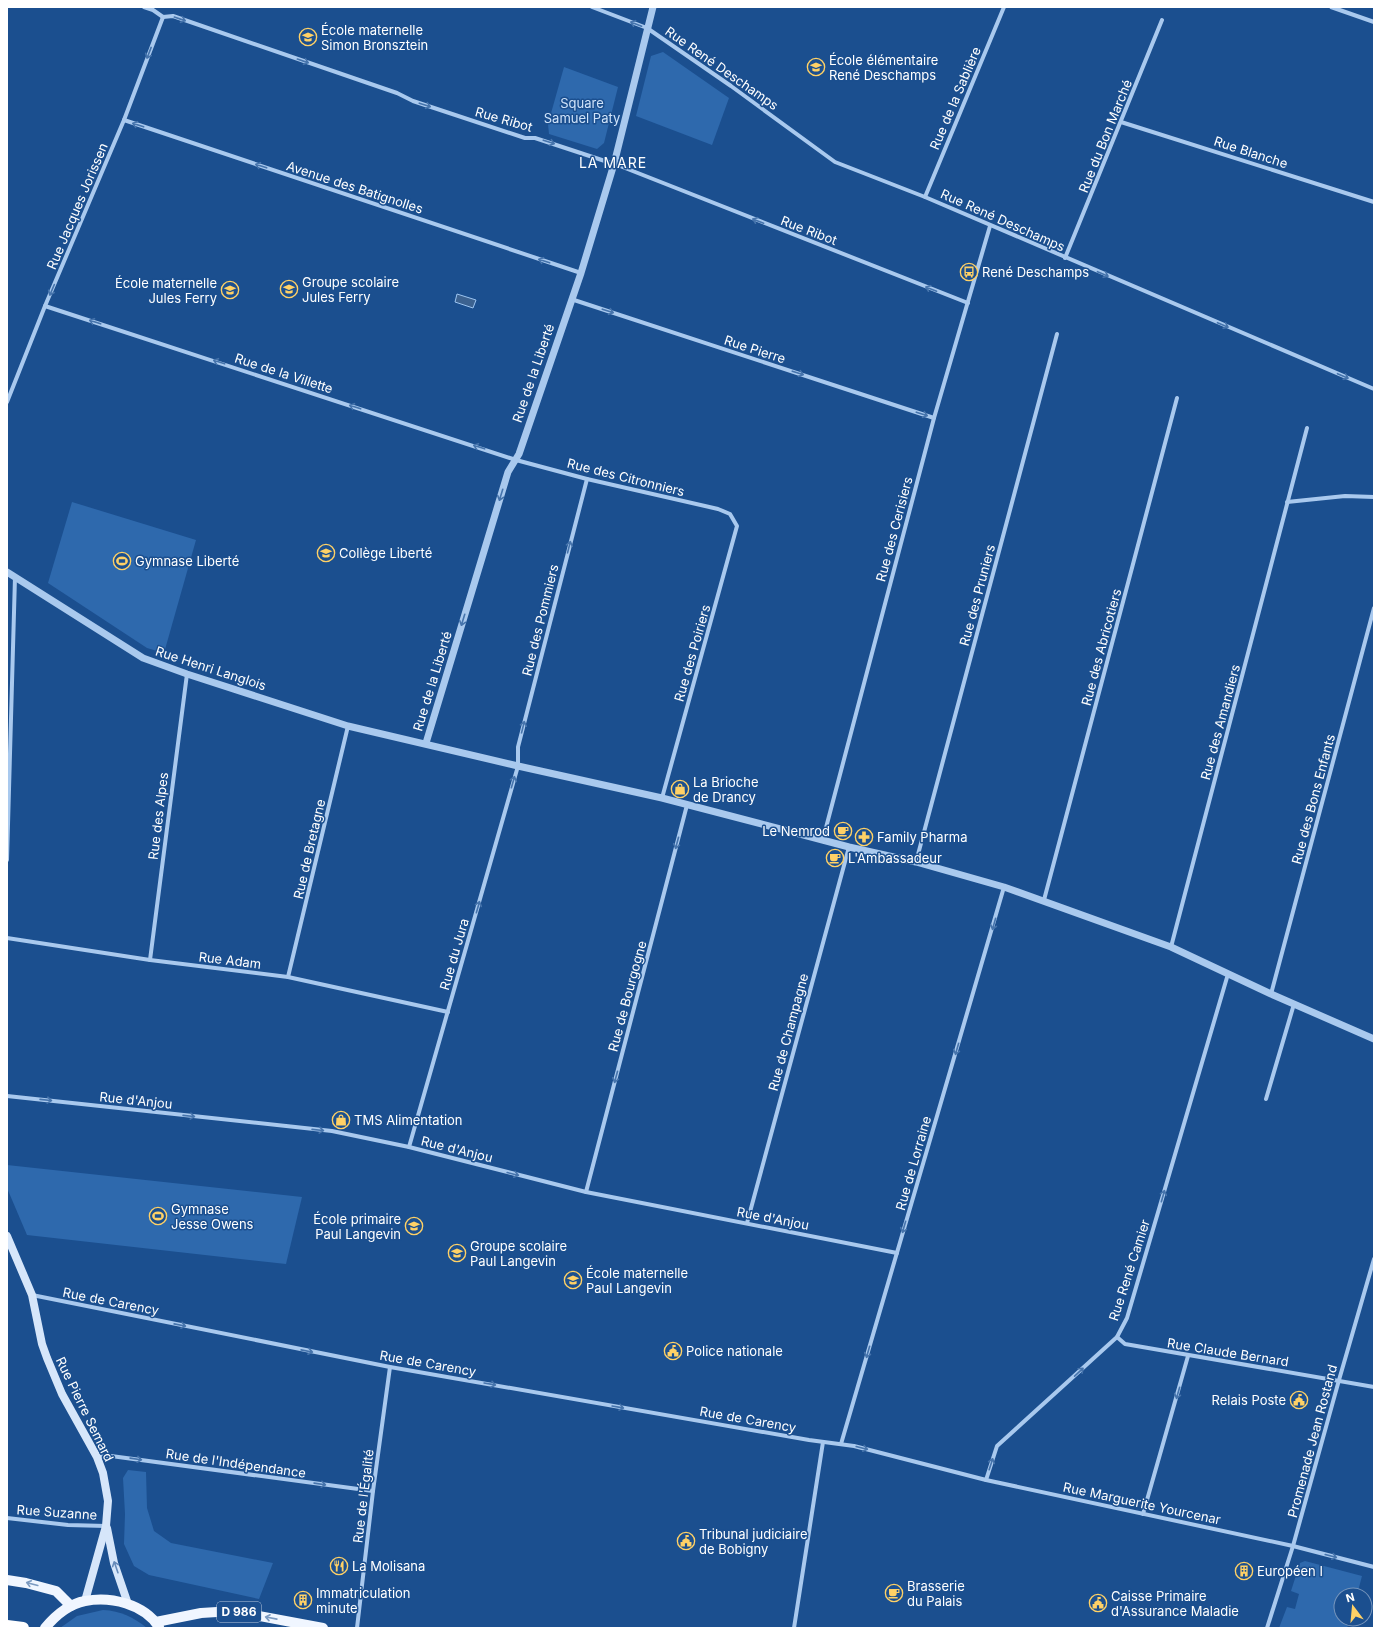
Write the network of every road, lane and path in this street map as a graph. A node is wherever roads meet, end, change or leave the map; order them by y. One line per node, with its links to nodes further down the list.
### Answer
1 (144, 7): 6 (street, Rue Ribot)
2 (592, 7): 9 (street, Rue René Deschamps, one-way to 2)
3 (653, 7): 9 (street, Rue de la Liberté)
4 (1004, 7): 13 (street, Rue de la Sablière)
5 (1331, 7): 8 (street)
6 (163, 17): 10 (street, Rue Jacques Jorissen, one-way to 10); 12 (street, Rue Ribot, one-way to 12)
7 (1162, 20): 11 (street, Rue du Bon Marché)
8 (1374, 22)
9 (647, 28): 12 (street, Rue de la Liberté); 13 (street, Rue René Deschamps)
10 (124, 120): 17 (street, Avenue des Batignolles, one-way to 10); 20 (street, Rue Jacques Jorissen, one-way to 20)
11 (1122, 122): 14 (street, Rue Blanche); 16 (street, Rue du Bon Marché)
12 (614, 164): 17 (street, Rue de la Liberté); 19 (street, Rue Ribot, one-way to 12)
13 (925, 197): 15 (street, Rue René Deschamps)
14 (1374, 202)
15 (990, 226): 16 (street, Rue René Deschamps); 19 (street, Rue des Cerisiers)
16 (1065, 258): 22 (street, Rue René Deschamps, one-way to 22)
17 (581, 273): 18 (street, Rue de la Liberté)
18 (571, 298): 25 (street, Rue Pierre, one-way to 25); 27 (street, Rue de la Liberté)
19 (968, 303): 25 (street, Rue des Cerisiers)
20 (45, 306): 24 (street, Rue Jacques Jorissen); 27 (street, Rue de la Villette, one-way to 20)
21 (1057, 334): 44 (street, Rue des Pruniers)
22 (1374, 389)
23 (1177, 398): 46 (street, Rue des Abricotiers)
24 (7, 402)
25 (934, 418): 41 (street, Rue des Cerisiers)
26 (1306, 428): 30 (street, Rue des Amandiers)
27 (516, 460): 28 (street, Rue des Citronniers); 37 (street, Rue de la Liberté, one-way to 37)
28 (587, 479): 31 (street, Rue des Citronniers); 38 (street, Rue des Pommiers, one-way to 28)
29 (1374, 497): 30 (street)
30 (1288, 502): 48 (street, Rue des Amandiers)
31 (730, 514): 39 (street, Rue des Poiriers)
32 (7, 572): 33 (street, Rue Henri Langlois)
33 (15, 577): 35 (street, Rue Henri Langlois); 43 (street)
34 (1374, 608): 52 (street, Rue des Bons Enfants)
35 (187, 674): 36 (street, Rue Henri Langlois); 49 (street, Rue des Alpes)
36 (348, 726): 37 (street, Rue Henri Langlois); 51 (street, Rue de Bretagne)
37 (426, 743): 38 (street, Rue Henri Langlois)
38 (518, 766): 39 (street, Rue Henri Langlois); 54 (street, Rue du Jura, one-way to 38)
39 (662, 798): 40 (street, Rue Henri Langlois)
40 (687, 805): 41 (street, Rue Henri Langlois); 59 (street, Rue de Bourgogne, one-way to 59)
41 (823, 839): 42 (street, Rue Henri Langlois)
42 (849, 847): 44 (street, Rue Henri Langlois); 60 (street, Rue de Champagne)
43 (7, 860)
44 (916, 862): 45 (street, Rue Henri Langlois)
45 (1004, 887): 46 (street, Rue Henri Langlois); 62 (street, Rue de Lorraine, one-way to 62)
46 (1044, 900): 48 (street, Rue Henri Langlois)
47 (7, 938): 49 (street, Rue Adam)
48 (1171, 947): 50 (street, Rue Henri Langlois)
49 (150, 960): 51 (street, Rue Adam)
50 (1228, 974): 52 (street, Rue Henri Langlois); 65 (street, Rue René Camier, one-way to 50)
51 (288, 978): 54 (street, Rue Adam)
52 (1271, 994): 53 (street, Rue Henri Langlois)
53 (1294, 1004): 55 (street, Rue Henri Langlois); 57 (street)
54 (448, 1012): 58 (street, Rue du Jura)
55 (1374, 1039)
56 (7, 1096): 58 (street, Rue d'Anjou, one-way to 58)
57 (1266, 1099)
58 (409, 1147): 59 (street, Rue d'Anjou, one-way to 59)
59 (586, 1192): 60 (street, Rue d'Anjou)
60 (747, 1223): 62 (street, Rue d'Anjou)
61 (7, 1236): 64 (main road, Rue Pierre Semard)
62 (897, 1253): 71 (street, Rue de Lorraine, one-way to 71)
63 (1374, 1259): 68 (street, Promenade Jean Rostand)
64 (32, 1295): 67 (street, Rue de Carency, one-way to 67); 72 (main road, Rue Pierre Semard)
65 (1117, 1336): 66 (street, Rue Claude Bernard); 73 (street, Rue René Camier, one-way to 65)
66 (1188, 1356): 68 (street, Rue Claude Bernard); 75 (street, one-way to 75)
67 (390, 1367): 70 (street, Rue de Carency, one-way to 70); 74 (street, Rue de l'Égalité)
68 (1339, 1380): 69 (street, Rue Claude Bernard); 78 (street, Promenade Jean Rostand)
69 (1374, 1387)
70 (823, 1442): 71 (street); 90 (street)
71 (841, 1444): 73 (street, one-way to 73)
72 (97, 1457): 74 (street, Rue de l'Indépendance, one-way to 74); 77 (main road, Rue Pierre Semard)
73 (986, 1480): 75 (street, Rue Marguerite Yourcenar)
74 (372, 1491): 89 (street, Rue de l'Égalité)
75 (1143, 1514): 78 (street, Rue Marguerite Yourcenar)
76 (7, 1518): 77 (street, Rue Suzanne)
77 (106, 1526): 81 (main road, Rue Pierre Semard); 82 (main road, Rue Pierre Semard, one-way to 77)
78 (1293, 1546): 79 (street, Rue Marguerite Yourcenar, one-way to 79); 91 (street, Promenade Jean Rostand)
79 (1374, 1566)
80 (7, 1580): 83 (main road, one-way to 80)
81 (84, 1601): 82 (main road); 83 (main road)
82 (128, 1604): 84 (main road)
83 (71, 1606): 87 (main road)
84 (157, 1625): 88 (main road, D 986, one-way to 84)
85 (7, 1626): 86 (highway)
86 (23, 1628)
87 (45, 1628)
88 (323, 1628)
89 (357, 1628)
90 (794, 1628)
91 (1267, 1628)

